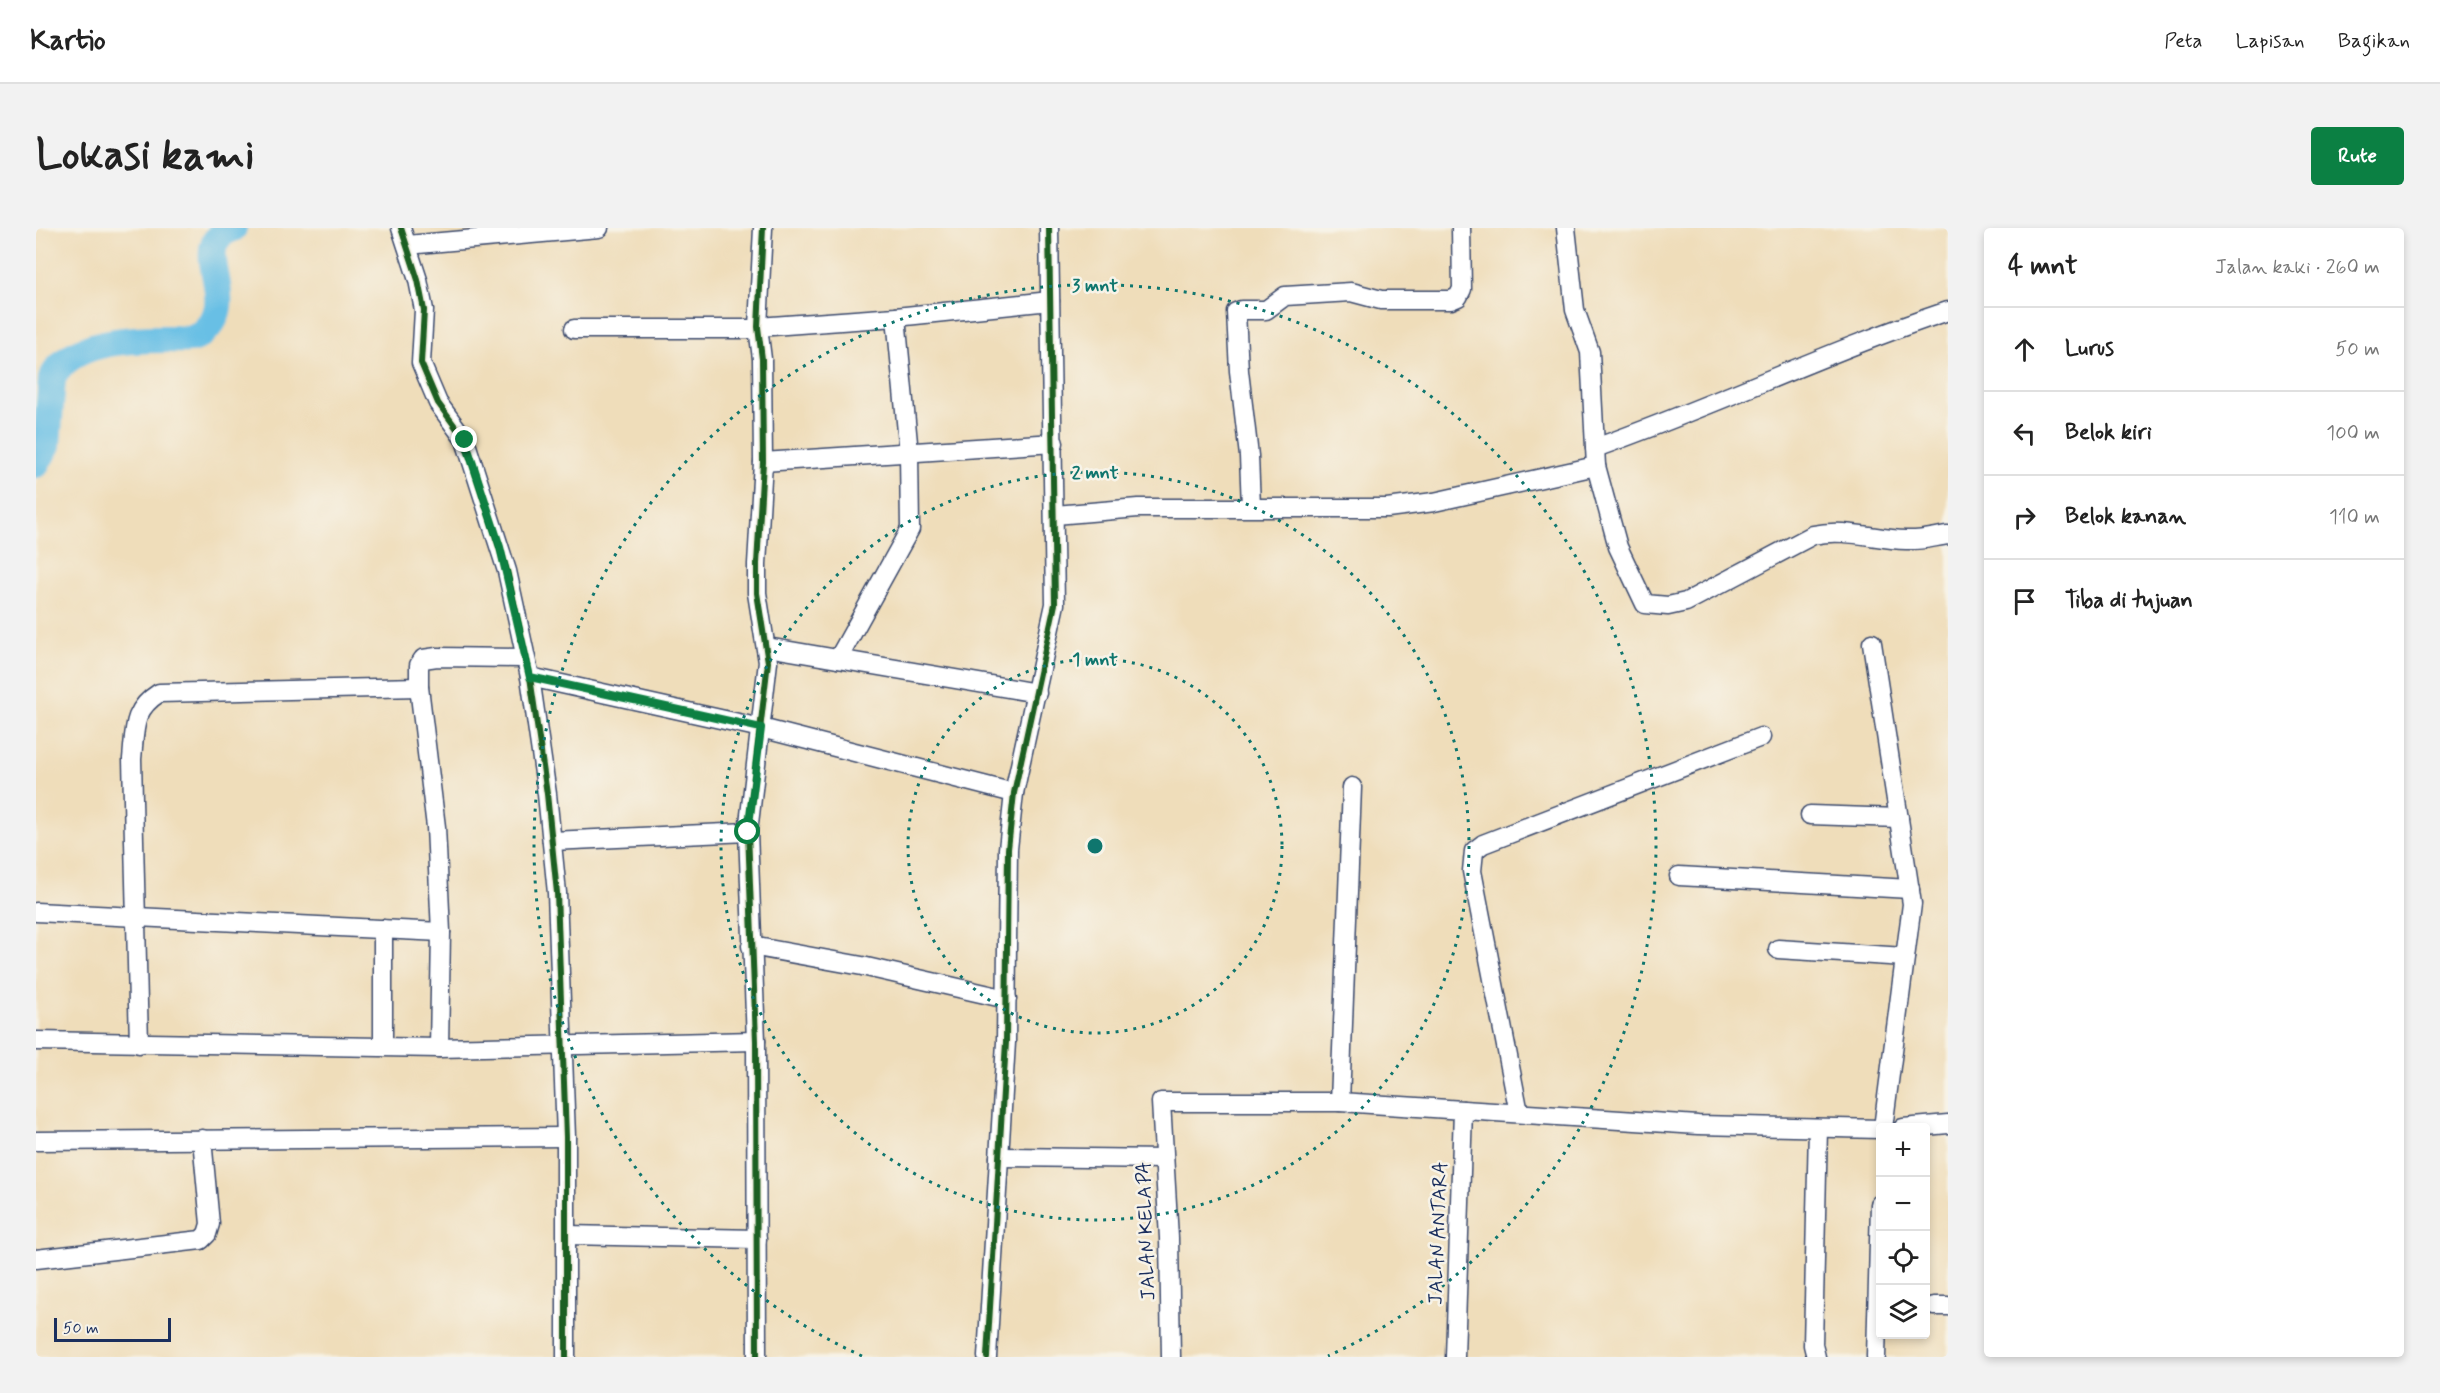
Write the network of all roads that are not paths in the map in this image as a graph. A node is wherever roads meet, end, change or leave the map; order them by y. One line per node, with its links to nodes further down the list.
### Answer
1 (599, 228): 6 (street)
2 (764, 228): 10 (street)
3 (1049, 228): 7 (street)
4 (1461, 228): 17 (street)
5 (1566, 228): 13 (street)
6 (404, 236): 22 (street)
7 (1050, 301): 9 (street); 12 (street)
8 (1948, 311): 13 (street)
9 (896, 317): 10 (street); 14 (street)
10 (758, 328): 11 (street); 15 (street)
11 (574, 329)
12 (1054, 443): 14 (street); 18 (street)
13 (1595, 448): 16 (street)
14 (909, 453): 15 (street); 23 (street)
15 (763, 462): 21 (street)
16 (1596, 466): 17 (street); 19 (street)
17 (1251, 507): 18 (street)
18 (1055, 515): 26 (street)
19 (1948, 535)
20 (1872, 643): 32 (street)
21 (767, 646): 23 (street); 27 (street)
22 (525, 658): 24 (street); 25 (street)
23 (838, 659): 26 (street)
24 (530, 677): 27 (street); 34 (street)
25 (419, 687): 38 (street); 40 (street)
26 (1037, 693): 30 (street)
27 (761, 728): 30 (street); 33 (street)
28 (1761, 737): 53 (street)
29 (1352, 787): 51 (street)
30 (1014, 794): 44 (street)
31 (1810, 815): 32 (street)
32 (1899, 818): 36 (street)
33 (748, 832): 34 (street); 41 (street)
34 (552, 842): 49 (street)
35 (1679, 876): 36 (street)
36 (1910, 889): 43 (street)
37 (36, 912): 38 (street)
38 (135, 917): 39 (street); 47 (street)
39 (383, 929): 40 (street); 48 (street)
40 (441, 932): 50 (street)
41 (751, 946): 44 (street); 46 (street)
42 (1778, 949): 43 (street)
43 (1905, 957): 54 (street)
44 (1007, 999): 62 (street)
45 (36, 1041): 47 (street)
46 (756, 1041): 49 (street); 66 (street)
47 (138, 1044): 48 (street)
48 (383, 1046): 50 (street)
49 (561, 1047): 50 (street); 59 (street)
50 (439, 1048)
51 (1340, 1102): 52 (street); 63 (street, JALAN KELAPA)
52 (1463, 1110): 53 (street); 72 (street, JALAN ANTARA)
53 (1519, 1113): 57 (street)
54 (1883, 1123)
55 (1948, 1124): 56 (street)
56 (1930, 1126)
57 (1818, 1128): 58 (street); 73 (street)
58 (1876, 1128)
59 (567, 1137): 60 (street); 65 (street)
60 (202, 1139): 61 (street); 67 (street)
61 (36, 1140)
62 (999, 1157): 63 (street); 70 (street)
63 (1164, 1159): 71 (street, JALAN KELAPA)
64 (1880, 1231): 74 (street)
65 (567, 1235): 66 (street); 68 (street)
66 (757, 1239): 69 (street)
67 (36, 1259)
68 (566, 1357)
69 (757, 1357)
70 (987, 1357)
71 (1171, 1357)
72 (1455, 1357)
73 (1816, 1357)
74 (1876, 1357)

